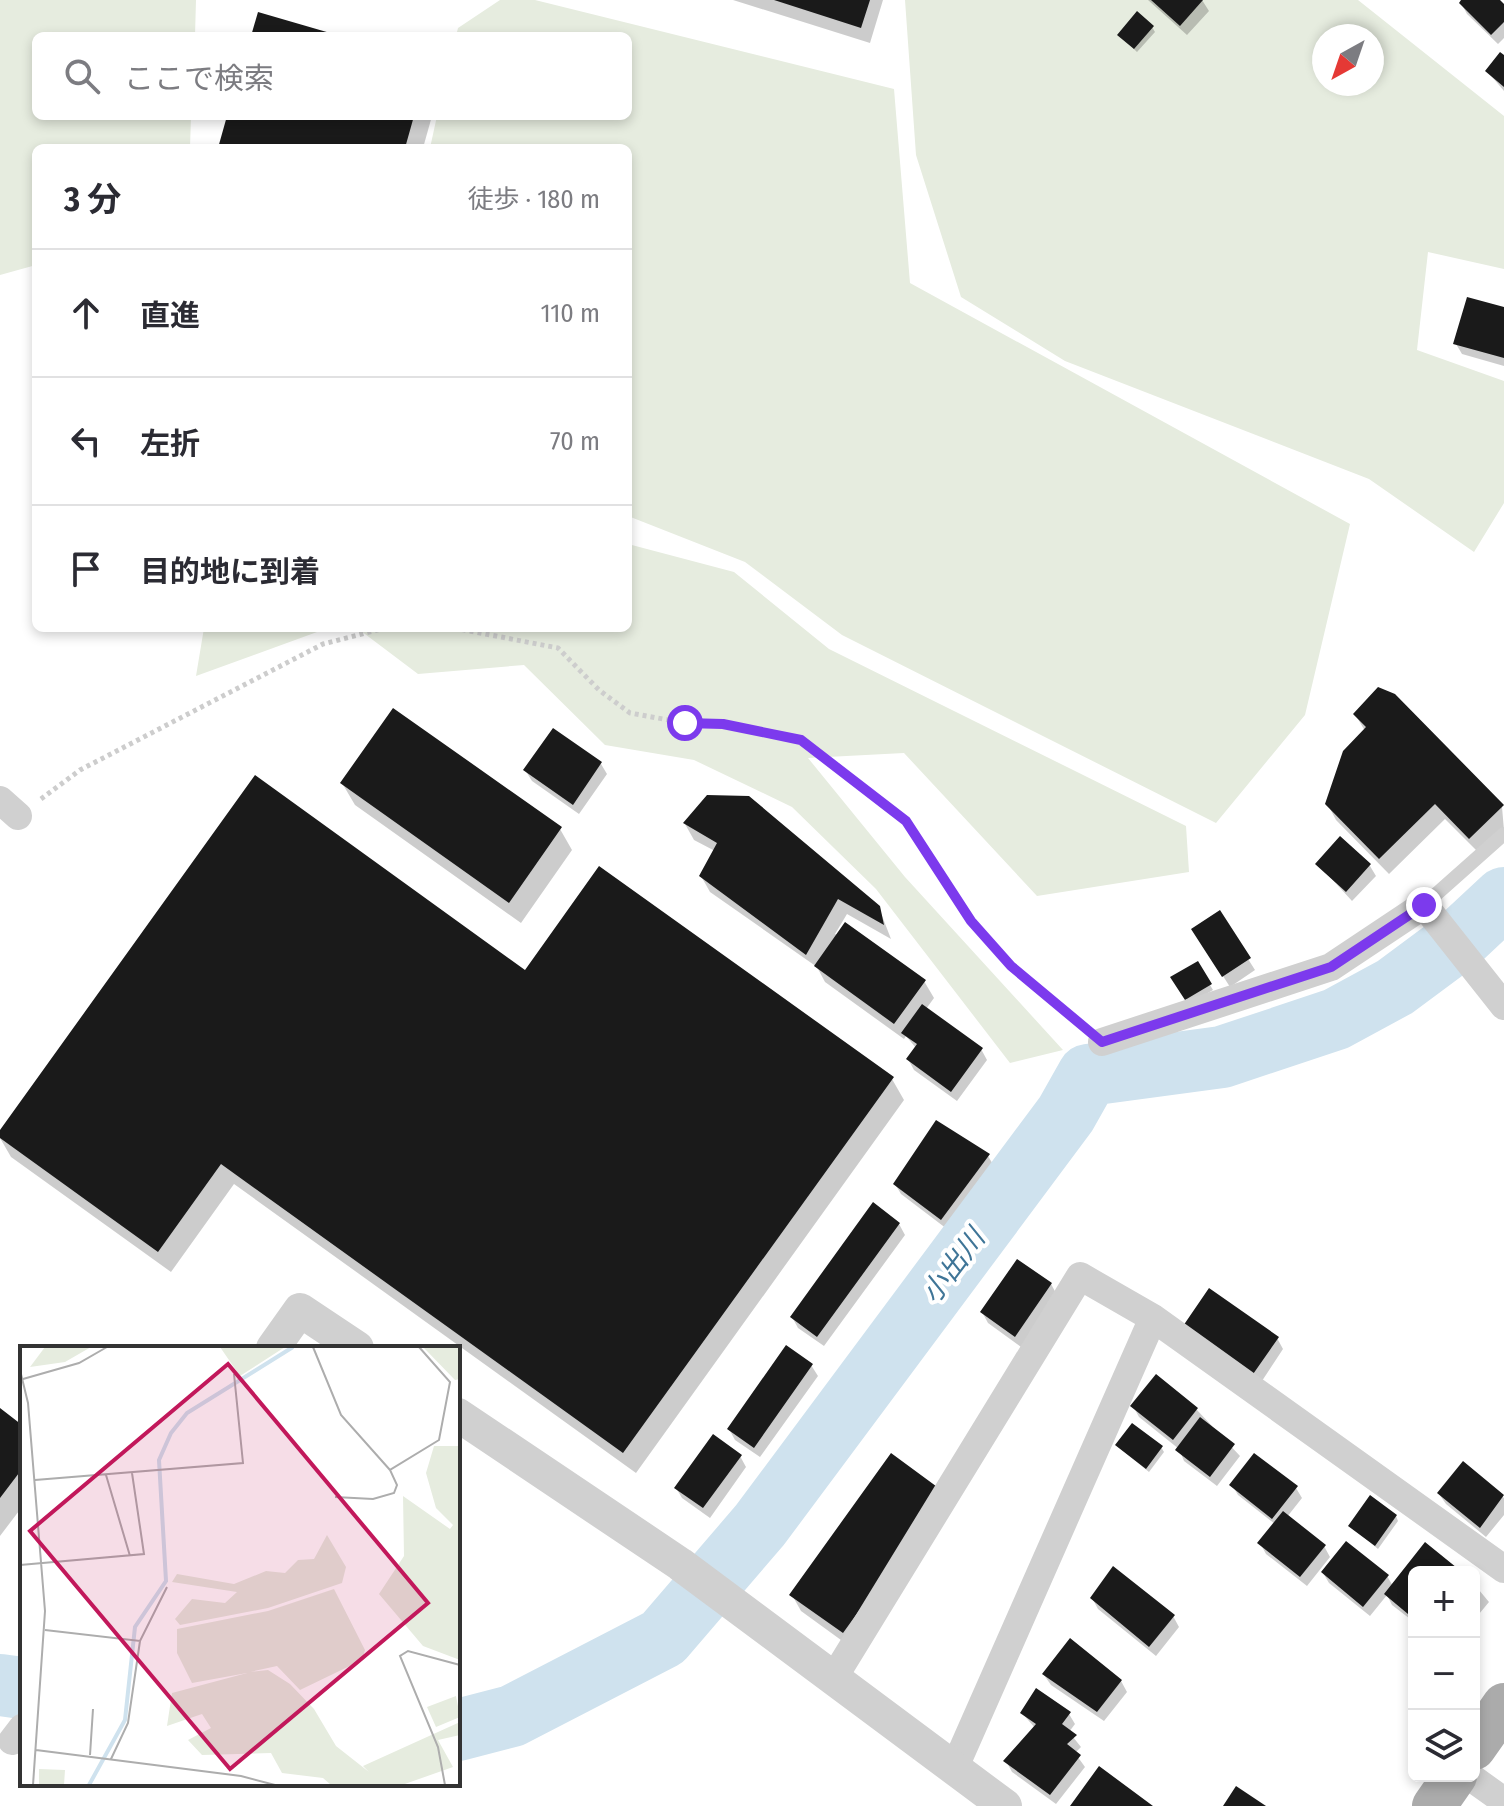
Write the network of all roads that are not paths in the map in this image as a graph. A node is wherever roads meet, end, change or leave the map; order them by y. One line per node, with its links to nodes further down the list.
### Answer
1 (1504, 834): 2 (lane)
2 (1431, 914): 3 (street); 4 (street)
3 (1504, 1006)
4 (1102, 1042)
5 (1153, 1318): 9 (street); 10 (street); 13 (street)
6 (274, 1346): 7 (street)
7 (354, 1346)
8 (460, 1416): 10 (street)
9 (1504, 1569)
10 (833, 1679): 13 (street)
11 (1504, 1705): 12 (main road)
12 (1480, 1739)
13 (954, 1769): 17 (street)
14 (1451, 1782): 18 (main road)
15 (1477, 1782): 16 (street)
16 (1504, 1801)
17 (1005, 1806)
18 (1434, 1806)

